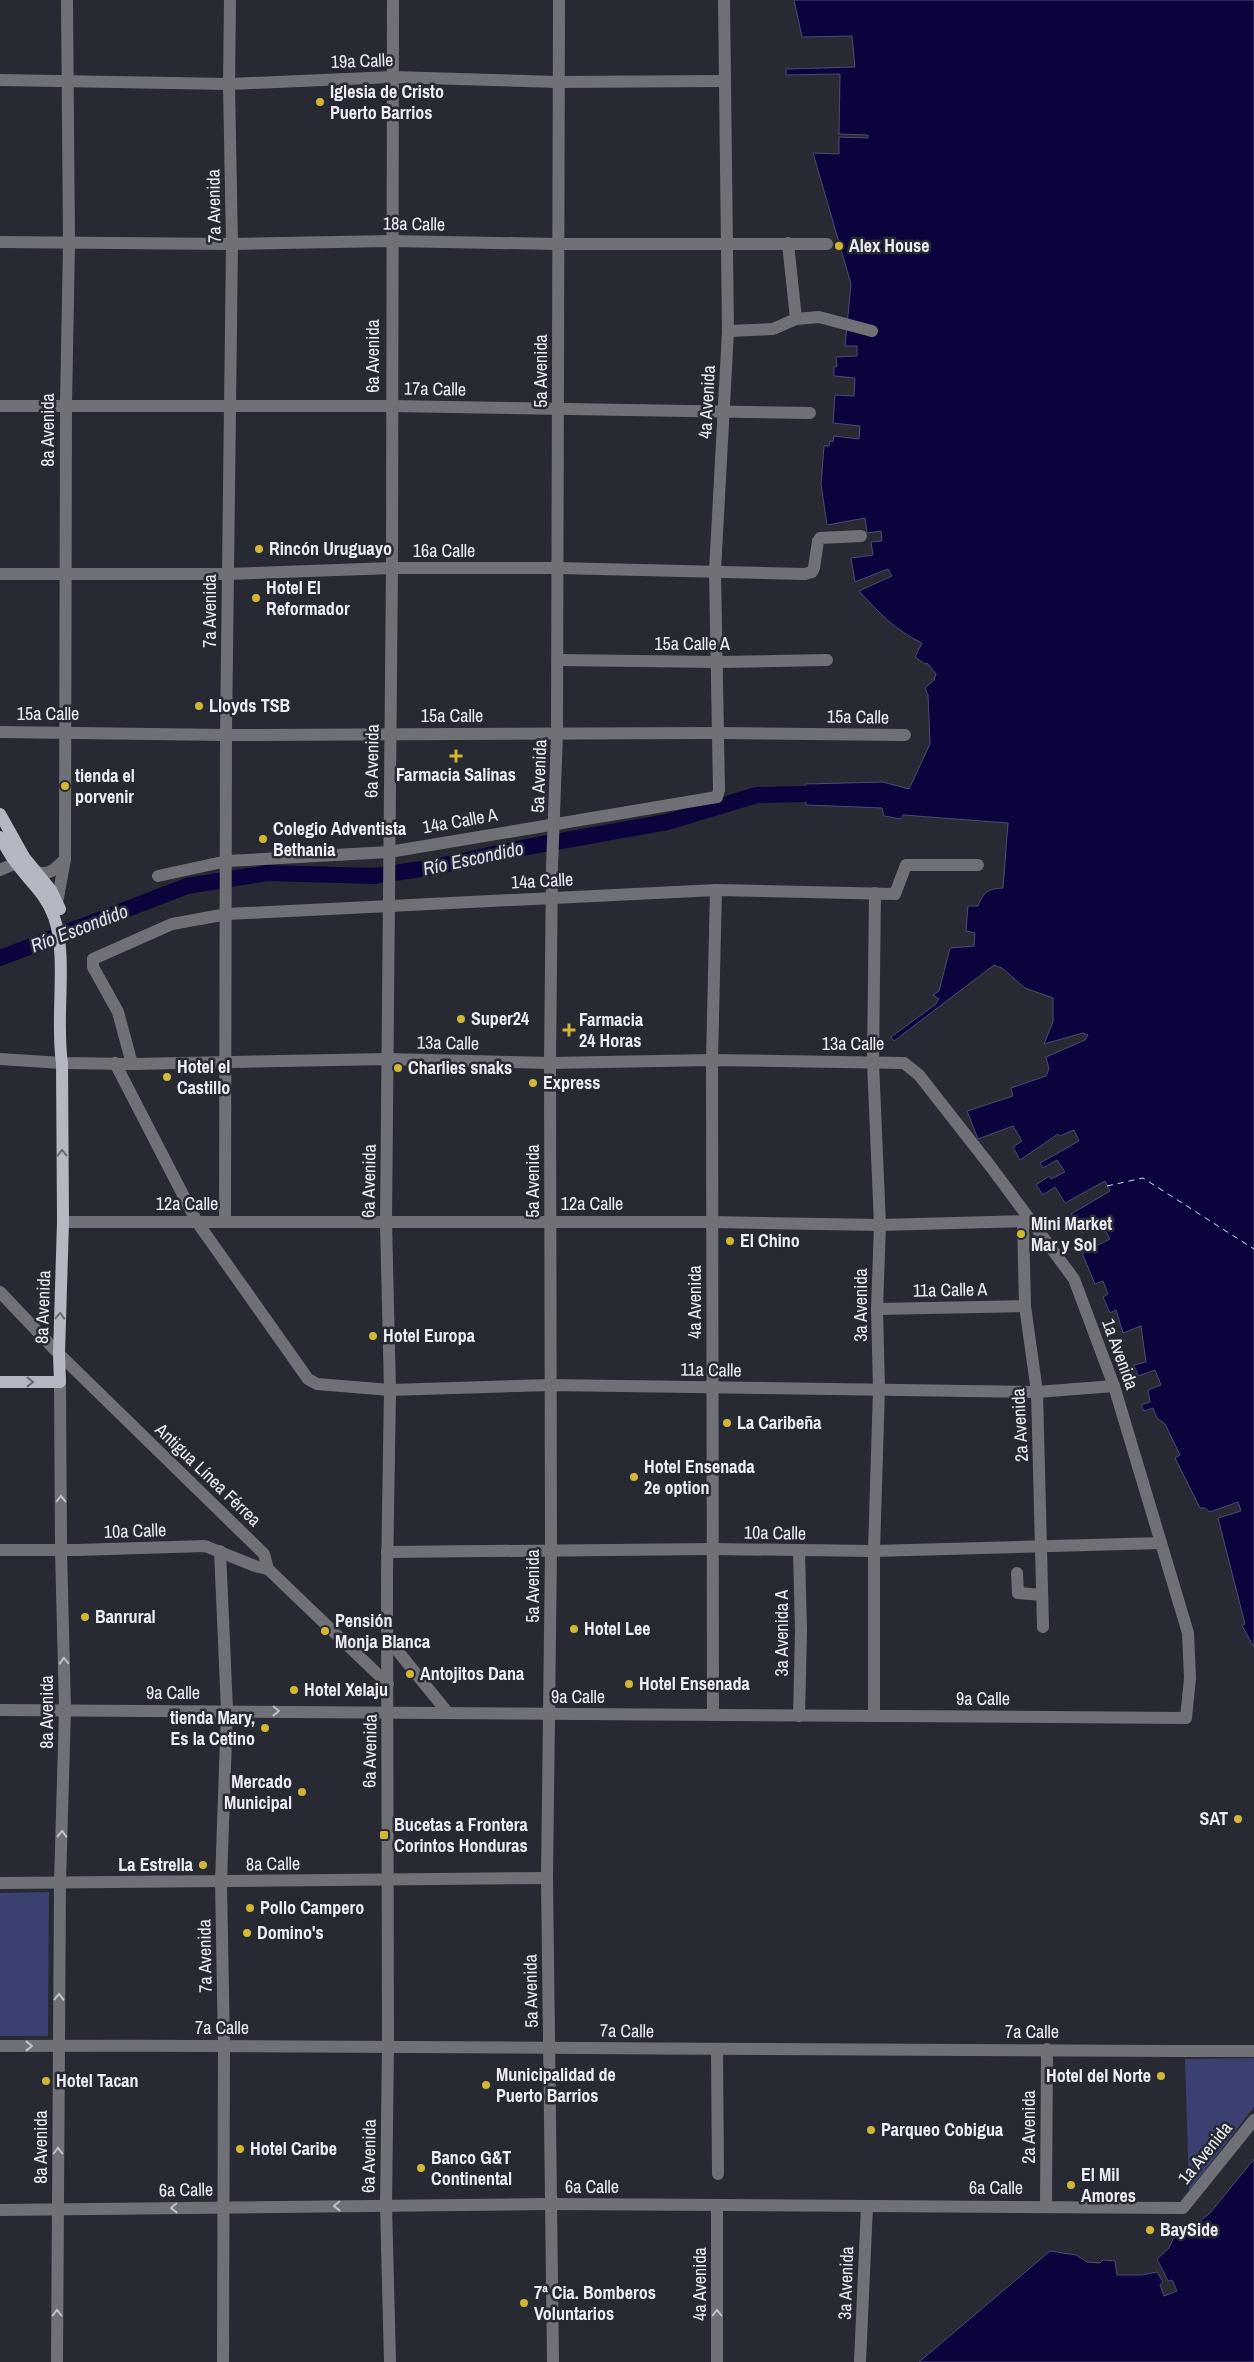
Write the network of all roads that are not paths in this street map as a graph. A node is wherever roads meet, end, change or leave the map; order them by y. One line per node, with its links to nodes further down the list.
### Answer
1 (67, 0): 8 (street, 8a Avenida)
2 (230, 0): 11 (street, 7a Avenida)
3 (393, 0): 6 (street, 6a Avenida)
4 (559, 0): 9 (street, 5a Avenida)
5 (724, 0): 10 (street, 4a Avenida)
6 (392, 77): 9 (street, 19a Calle); 11 (street, 19a Calle); 12 (street, 6a Avenida)
7 (0, 80): 8 (street, 19a Calle)
8 (68, 81): 11 (street, 19a Calle); 16 (street, 8a Avenida)
9 (557, 82): 10 (street, 19a Calle); 18 (street, 5a Avenida)
10 (724, 82): 14 (street, 4a Avenida)
11 (229, 84): 17 (street, 7a Avenida)
12 (391, 241): 17 (street, 18a Calle); 18 (street, 18a Calle); 26 (street, 6a Avenida)
13 (0, 242): 16 (street, 18a Calle)
14 (727, 243): 15 (street, 18a Calle); 18 (street, 18a Calle); 21 (street, 4a Avenida)
15 (788, 243): 19 (street, 18a Calle); 20 (street)
16 (69, 244): 17 (street, 18a Calle); 23 (street, 8a Avenida)
17 (232, 244): 25 (street, 7a Avenida)
18 (558, 244): 27 (street, 5a Avenida)
19 (827, 244)
20 (796, 319): 21 (street); 22 (street)
21 (728, 331): 28 (street, 4a Avenida)
22 (872, 331)
23 (66, 405): 24 (street, 17a Calle); 25 (street, 17a Calle); 35 (street, 8a Avenida)
24 (0, 406)
25 (230, 406): 26 (street, 17a Calle); 36 (street, 7a Avenida)
26 (391, 406): 27 (street, 17a Calle); 31 (street, 6a Avenida)
27 (559, 408): 28 (street, 17a Calle); 32 (street, 5a Avenida)
28 (725, 413): 29 (street, 17a Calle); 33 (street, 4a Avenida)
29 (810, 413)
30 (861, 536): 33 (street, 16a Calle)
31 (392, 568): 32 (street, 16a Calle); 36 (street, 16a Calle); 42 (street, 6a Avenida)
32 (558, 568): 33 (street, 16a Calle); 37 (street, 5a Avenida)
33 (715, 571): 39 (street, 4a Avenida)
34 (0, 574): 35 (street, 16a Calle)
35 (65, 574): 36 (street, 16a Calle); 41 (street, 8a Avenida)
36 (228, 574): 45 (street, 7a Avenida)
37 (558, 660): 39 (street, 15a Calle A); 44 (street, 5a Avenida)
38 (827, 660): 39 (street, 15a Calle A)
39 (717, 662): 43 (street, 4a Avenida)
40 (0, 732): 41 (street, 15a Calle)
41 (65, 732): 45 (street, 15a Calle); 52 (street, 8a Avenida)
42 (390, 733): 44 (street, 15a Calle); 45 (street, 15a Calle); 51 (street, 6a Avenida)
43 (720, 733): 44 (street, 15a Calle); 46 (street, 15a Calle); 47 (street, 4a Avenida)
44 (557, 734): 49 (street, 5a Avenida)
45 (226, 735): 54 (street, 7a Avenida)
46 (905, 735)
47 (709, 799): 49 (street, 14a Calle A)
48 (0, 814): 53 (main road)
49 (554, 828): 51 (street, 14a Calle A); 61 (street, 5a Avenida)
50 (0, 837): 53 (main road)
51 (389, 853): 54 (street, 14a Calle A); 62 (street, 6a Avenida)
52 (65, 859): 57 (street); 63 (street, 8a Avenida)
53 (20, 860): 56 (street); 57 (main road, 8a Avenida); 65 (main road, 8a Avenida)
54 (227, 865): 58 (street, 14a Calle A); 64 (street, 7a Avenida)
55 (978, 865): 60 (street, 14a Calle)
56 (0, 870)
57 (37, 872): 63 (main road, 8a Avenida)
58 (158, 876)
59 (716, 890): 60 (street, 14a Calle); 61 (street, 14a Calle); 68 (street, 4a Avenida)
60 (875, 894): 69 (street, 3a Avenida)
61 (553, 898): 62 (street, 14a Calle); 74 (street, 5a Avenida)
62 (389, 901): 64 (street, 14a Calle); 67 (street, 6a Avenida)
63 (57, 903): 65 (main road, 8a Avenida)
64 (227, 914): 73 (street, 7a Avenida); 75 (street, 14a Calle)
65 (60, 926): 71 (main road, 8a Avenida)
66 (0, 1059): 71 (street, 13a Calle)
67 (388, 1059): 73 (street, 13a Calle); 74 (street, 13a Calle); 79 (street, 6a Avenida)
68 (712, 1060): 69 (street, 13a Calle); 74 (street, 13a Calle); 81 (street, 4a Avenida)
69 (873, 1062): 70 (street, 13a Calle); 83 (street, 3a Avenida)
70 (895, 1062): 82 (street, 1a Avenida)
71 (62, 1063): 72 (street, 13a Calle); 76 (main road, 8a Avenida, one-way to 71)
72 (115, 1063): 75 (street, 13a Calle); 77 (street)
73 (227, 1063): 75 (street, 13a Calle); 78 (street, 7a Avenida)
74 (550, 1063): 80 (street, 5a Avenida)
75 (132, 1064)
76 (63, 1222): 77 (street, 12a Calle); 87 (main road, 8a Avenida, one-way to 76)
77 (197, 1222): 78 (street, 12a Calle); 94 (street, 11a Calle)
78 (226, 1222): 79 (street, 12a Calle)
79 (386, 1222): 80 (street, 12a Calle); 94 (street, 6a Avenida)
80 (551, 1222): 81 (street, 12a Calle); 90 (street, 5a Avenida)
81 (712, 1222): 83 (street, 12a Calle); 92 (street, 4a Avenida)
82 (1027, 1222): 83 (street, 12a Calle); 85 (street, 2a Avenida); 91 (street, 1a Avenida)
83 (880, 1225): 86 (street, 3a Avenida)
84 (0, 1292): 87 (street, Antigua Línea Férrea)
85 (1025, 1306): 86 (street, 11a Calle A); 95 (street, 2a Avenida)
86 (877, 1309): 93 (street, 3a Avenida)
87 (59, 1354): 89 (main road, 8a Avenida); 106 (street, Antigua Línea Férrea)
88 (0, 1382): 89 (main road, one-way to 89)
89 (60, 1382): 100 (street, 8a Avenida, one-way to 89)
90 (550, 1385): 92 (street, 11a Calle); 94 (street, 11a Calle); 102 (street, 5a Avenida)
91 (1114, 1386): 95 (street, 11a Calle); 96 (street, 1a Avenida)
92 (712, 1387): 93 (street, 11a Calle); 98 (street, 4a Avenida)
93 (879, 1389): 95 (street, 11a Calle); 104 (street, 3a Avenida)
94 (390, 1390): 105 (street, 6a Avenida)
95 (1037, 1392): 97 (street, 2a Avenida)
96 (1161, 1543): 97 (street, 10a Calle); 121 (street, 1a Avenida)
97 (1042, 1546): 104 (street, 10a Calle); 108 (street, 2a Avenida)
98 (713, 1549): 102 (street, 10a Calle); 103 (street, 10a Calle); 118 (street, 4a Avenida)
99 (0, 1550): 100 (street, 10a Calle)
100 (61, 1550): 101 (street, 10a Calle); 113 (street, 8a Avenida, one-way to 100)
101 (220, 1551): 106 (street, 10a Calle); 114 (street, 7a Avenida)
102 (550, 1551): 105 (street, 10a Calle); 117 (street, 5a Avenida)
103 (799, 1551): 104 (street, 10a Calle); 119 (street, 3a Avenida A)
104 (874, 1551): 120 (street, 3a Avenida)
105 (387, 1552): 110 (street, 6a Avenida)
106 (268, 1569): 111 (street, Antigua Línea Férrea)
107 (1017, 1573): 108 (street)
108 (1042, 1595): 109 (street, 2a Avenida)
109 (1043, 1627)
110 (388, 1639): 111 (street, 6a Avenida); 116 (street)
111 (388, 1684): 115 (street, 6a Avenida)
112 (0, 1710): 113 (street, 9a Calle)
113 (65, 1710): 114 (street, 9a Calle); 126 (street, 8a Avenida, one-way to 113)
114 (227, 1710): 115 (street, 9a Calle, one-way to 115); 125 (street, 7a Avenida)
115 (388, 1713): 116 (street, 9a Calle); 123 (street, 6a Avenida)
116 (448, 1713): 117 (street, 9a Calle)
117 (549, 1714): 118 (street, 9a Calle); 122 (street, 5a Avenida)
118 (713, 1715): 119 (street, 9a Calle)
119 (799, 1716): 120 (street, 9a Calle)
120 (874, 1716): 121 (street, 9a Calle)
121 (1186, 1718)
122 (547, 1878): 123 (street, 8a Calle); 131 (street, 5a Avenida)
123 (386, 1880): 125 (street, 8a Calle); 127 (street, 6a Avenida)
124 (0, 1882): 126 (street, 8a Calle)
125 (221, 1882): 126 (street, 8a Calle); 130 (street, 7a Avenida)
126 (60, 1883): 129 (street, 8a Avenida, one-way to 126)
127 (388, 2045): 130 (street, 7a Calle); 131 (street, 7a Calle); 138 (street, 6a Avenida)
128 (0, 2046): 129 (street, 7a Calle, one-way to 129)
129 (58, 2046): 130 (street, 7a Calle); 145 (street, 8a Avenida, one-way to 129)
130 (224, 2046): 142 (street, 7a Avenida)
131 (549, 2046): 133 (street, 7a Calle); 137 (street, 5a Avenida)
132 (1047, 2049): 133 (street, 7a Calle); 134 (street, 7a Calle); 140 (street, 2a Avenida)
133 (716, 2050): 136 (street)
134 (1254, 2051)
135 (1254, 2120): 143 (street, 1a Avenida)
136 (718, 2174)
137 (550, 2204): 138 (street, 6a Calle); 139 (street, 6a Calle); 149 (street, 5a Avenida)
138 (386, 2205): 142 (street, 6a Calle, one-way to 142); 148 (street, 6a Avenida)
139 (717, 2205): 141 (street, 6a Calle); 150 (street, 4a Avenida, one-way to 139)
140 (1046, 2205): 141 (street, 6a Calle); 143 (street, 6a Calle)
141 (867, 2206): 151 (street, 3a Avenida)
142 (222, 2208): 145 (street, 6a Calle, one-way to 145); 147 (street, 7a Avenida)
143 (1183, 2208)
144 (0, 2210): 145 (street, 6a Calle)
145 (58, 2210): 146 (street, 8a Avenida, one-way to 145)
146 (57, 2362)
147 (223, 2362)
148 (390, 2362)
149 (552, 2362)
150 (717, 2362)
151 (860, 2362)

